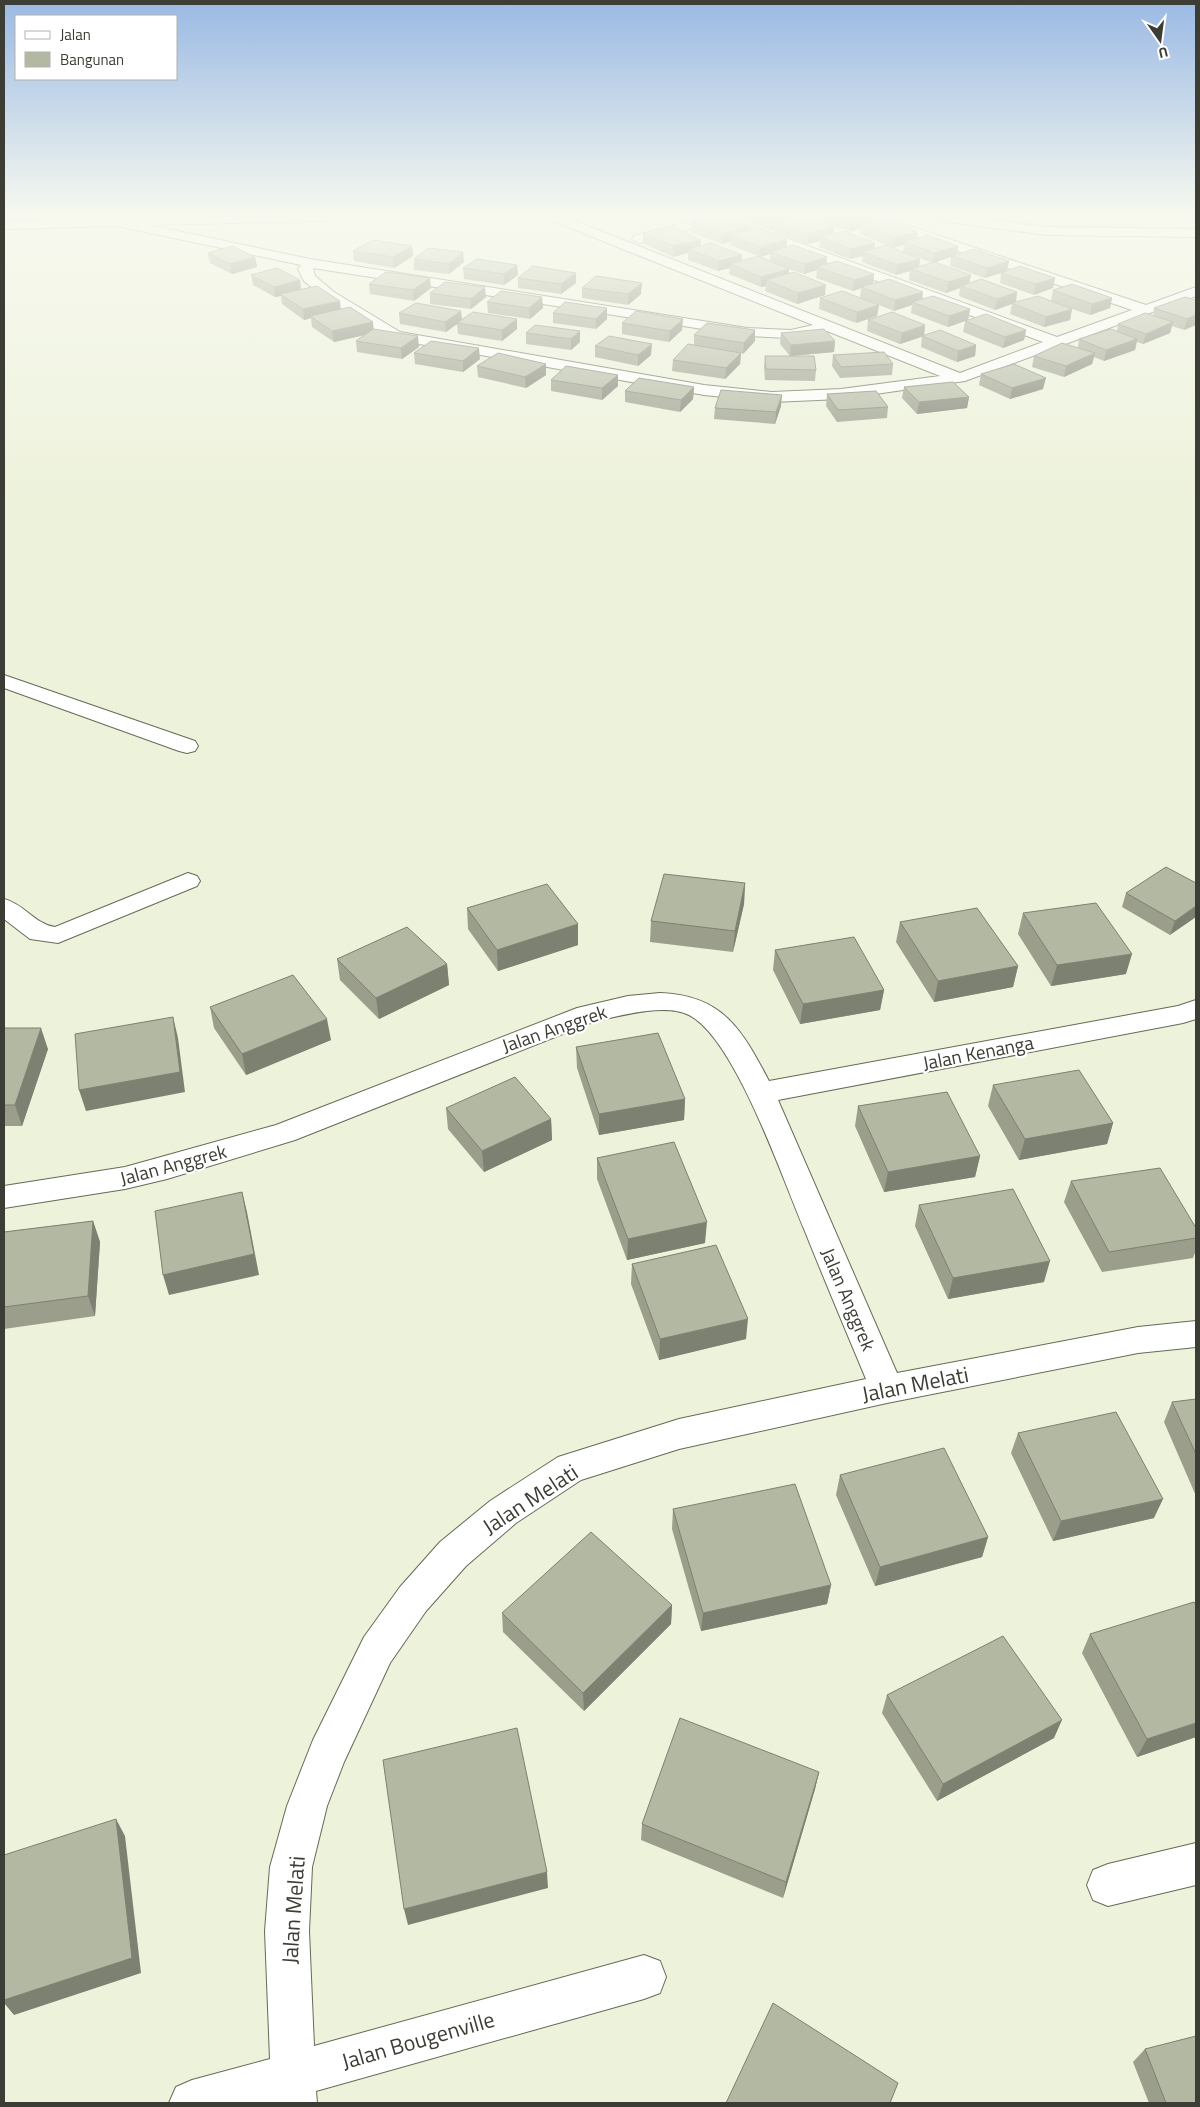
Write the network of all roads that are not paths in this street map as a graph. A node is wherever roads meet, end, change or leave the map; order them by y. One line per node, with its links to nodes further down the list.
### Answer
1 (361, 315): 8 (street)
2 (642, 315): 6 (street)
3 (801, 315): 6 (street)
4 (985, 315): 7 (street)
5 (1128, 315): 7 (street)
6 (828, 326): 8 (street)
7 (1057, 342): 8 (street)
8 (960, 378)
9 (4, 681): 10 (street)
10 (187, 746)
11 (188, 881): 12 (street)
12 (4, 907)
13 (1196, 1009): 14 (street, Jalan Kenanga)
14 (760, 1093): 15 (street, Jalan Anggrek); 17 (street, Jalan Anggrek)
15 (4, 1197)
16 (1196, 1334): 17 (street, Jalan Melati)
17 (888, 1389): 21 (street, Jalan Melati)
18 (1196, 1864): 19 (street)
19 (1108, 1885)
20 (644, 1978): 21 (street, Jalan Bougenville)
21 (293, 2089): 22 (street, Jalan Bougenville)
22 (192, 2103)

